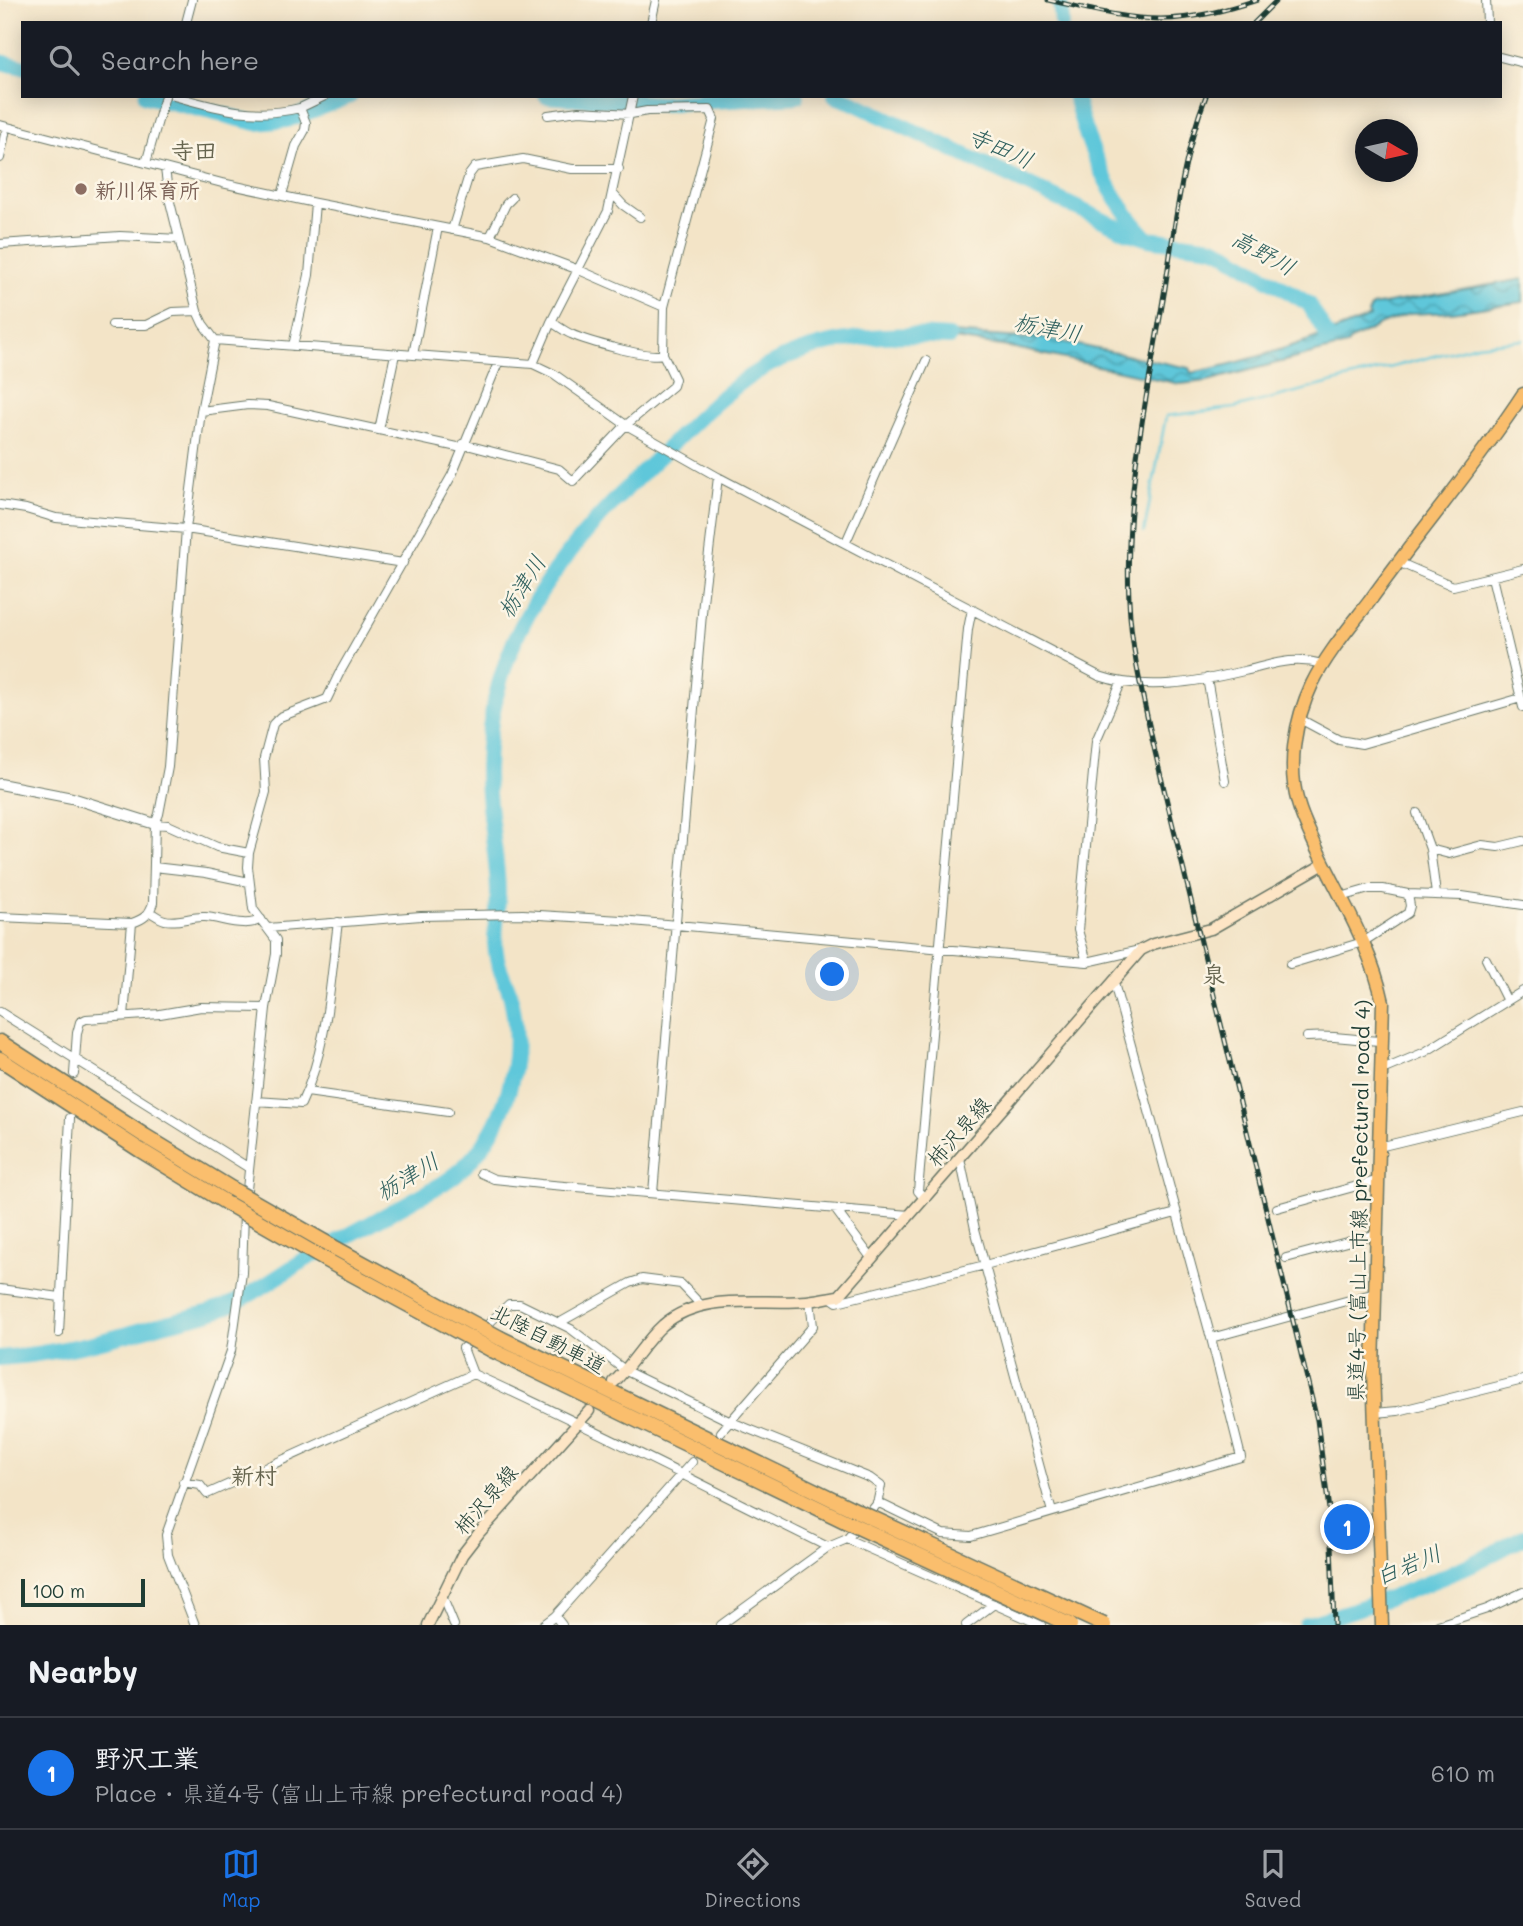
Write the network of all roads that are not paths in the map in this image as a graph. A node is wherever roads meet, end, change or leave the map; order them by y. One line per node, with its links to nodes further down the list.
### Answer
1 (192, 0): 4 (street)
2 (656, 0): 5 (street)
3 (1486, 0): 6 (street)
4 (187, 21)
5 (651, 21)
6 (1487, 21)
7 (1502, 58): 8 (street)
8 (1523, 63)
9 (164, 98): 19 (street)
10 (182, 98): 13 (street)
11 (321, 98): 13 (street)
12 (633, 98): 14 (street)
13 (300, 108): 23 (street)
14 (631, 114): 15 (street); 21 (street); 33 (street)
15 (548, 115)
16 (0, 125): 19 (street)
17 (5, 134): 18 (street)
18 (0, 159)
19 (146, 163): 20 (street)
20 (166, 169): 23 (street); 30 (street)
21 (619, 169): 22 (street); 28 (street)
22 (613, 194): 26 (street); 32 (street)
23 (282, 195): 25 (street)
24 (512, 198): 29 (street)
25 (315, 203): 27 (street); 38 (street)
26 (640, 217)
27 (438, 227): 28 (street); 41 (street)
28 (453, 230): 29 (street)
29 (490, 237): 32 (street)
30 (179, 239): 31 (street); 34 (street)
31 (0, 244)
32 (579, 270): 33 (street); 35 (street)
33 (664, 307): 40 (street)
34 (197, 311): 36 (street); 37 (street)
35 (551, 322): 40 (street); 44 (street)
36 (112, 325)
37 (215, 340): 38 (street); 46 (street)
38 (293, 346): 39 (street)
39 (395, 354): 41 (street); 48 (street)
40 (663, 354): 47 (street)
41 (413, 355): 43 (street)
42 (926, 361): 53 (street)
43 (498, 363): 44 (street); 49 (street)
44 (533, 364): 47 (street)
45 (1523, 394): 54 (main road, 県道4号 (富山上市線 prefectural road 4))
46 (201, 411): 48 (street); 52 (street)
47 (626, 425): 49 (street); 50 (street)
48 (379, 430): 49 (street)
49 (462, 446): 55 (street)
50 (718, 477): 53 (street); 83 (street)
51 (0, 505): 52 (street)
52 (186, 528): 55 (street); 67 (street)
53 (845, 542): 58 (street)
54 (1398, 562): 57 (street); 59 (main road, 県道4号 (富山上市線 prefectural road 4))
55 (403, 563): 70 (street)
56 (1523, 569): 57 (street)
57 (1492, 577): 62 (street)
58 (972, 609): 61 (street); 86 (street)
59 (1323, 664): 60 (street); 63 (main road, 県道4号 (富山上市線 prefectural road 4))
60 (1207, 678): 61 (street); 64 (street)
61 (1121, 683): 89 (street)
62 (1522, 702): 63 (street)
63 (1300, 719): 71 (main road, 県道4号 (富山上市線 prefectural road 4))
64 (1224, 781)
65 (0, 784): 67 (street)
66 (1417, 813): 69 (street)
67 (155, 824): 70 (street); 72 (street)
68 (1523, 841): 69 (street)
69 (1430, 849): 75 (street)
70 (249, 853): 73 (street)
71 (1324, 864): 76 (main road, 県道4号 (富山上市線 prefectural road 4)); 87 (main road)
72 (154, 867): 73 (street); 78 (street)
73 (249, 882): 80 (street)
74 (1408, 894): 75 (street); 76 (street); 85 (street)
75 (1436, 894): 77 (street)
76 (1341, 897): 85 (main road, 県道4号 (富山上市線 prefectural road 4))
77 (1523, 905)
78 (150, 912): 80 (street); 82 (street)
79 (0, 917): 82 (street)
80 (261, 919): 84 (street)
81 (338, 922): 83 (street); 84 (street); 104 (street)
82 (132, 923): 96 (street)
83 (675, 926): 86 (street); 114 (street)
84 (268, 928): 94 (street)
85 (1363, 942): 90 (street); 98 (main road, 県道4号 (富山上市線 prefectural road 4))
86 (938, 950): 89 (street); 115 (street)
87 (1141, 950): 89 (street); 91 (main road, 柿沢泉線)
88 (1486, 959): 93 (street)
89 (1087, 962)
90 (1290, 964)
91 (1114, 983): 110 (main road, 柿沢泉線); 118 (street)
92 (1523, 991): 93 (street)
93 (1507, 1001): 102 (street)
94 (266, 1008): 96 (street); 105 (street)
95 (0, 1012): 101 (street)
96 (124, 1016): 101 (street)
97 (1307, 1037): 98 (street)
98 (1383, 1041): 102 (main road, 県道4号 (富山上市線 prefectural road 4))
99 (0, 1042): 133 (highway, 北陸自動車道, bridge)
100 (0, 1059): 133 (highway, 北陸自動車道, bridge)
101 (75, 1060): 103 (street); 111 (street)
102 (1382, 1068): 109 (main road, 県道4号 (富山上市線 prefectural road 4))
103 (74, 1074)
104 (307, 1092): 105 (street); 106 (street)
105 (256, 1101): 111 (street)
106 (448, 1112)
107 (1523, 1112): 109 (street)
108 (70, 1118): 126 (street)
109 (1380, 1147): 113 (main road, 県道4号 (富山上市線 prefectural road 4))
110 (960, 1158): 115 (main road, 柿沢泉線); 123 (street)
111 (249, 1168): 145 (street)
112 (481, 1174): 114 (street)
113 (1378, 1180): 116 (street); 120 (main road, 県道4号 (富山上市線 prefectural road 4))
114 (653, 1193): 117 (street)
115 (925, 1199): 119 (main road, 柿沢泉線)
116 (1277, 1208)
117 (835, 1209): 119 (street); 122 (street)
118 (1177, 1213): 123 (street); 132 (street)
119 (910, 1215): 122 (main road, 柿沢泉線)
120 (1377, 1234): 121 (street); 125 (main road, 県道4号 (富山上市線 prefectural road 4))
121 (1286, 1258)
122 (872, 1259): 127 (main road, 柿沢泉線)
123 (985, 1265): 127 (street); 147 (street)
124 (0, 1289): 126 (street)
125 (1375, 1293): 132 (street); 139 (main road, 県道4号 (富山上市線 prefectural road 4))
126 (60, 1297): 131 (street)
127 (830, 1297): 128 (main road, 柿沢泉線)
128 (810, 1301): 129 (main road, 柿沢泉線); 141 (street)
129 (702, 1305): 130 (street); 134 (main road, 柿沢泉線)
130 (559, 1323): 134 (street); 135 (street)
131 (59, 1332)
132 (1211, 1338): 147 (street)
133 (496, 1344): 148 (highway, 北陸自動車道)
134 (625, 1371): 137 (main road, 柿沢泉線); 141 (street)
135 (473, 1374): 140 (street); 145 (street)
136 (1523, 1380): 139 (street)
137 (614, 1382)
138 (589, 1411): 140 (main road, 柿沢泉線)
139 (1374, 1413): 165 (main road, 県道4号 (富山上市線 prefectural road 4))
140 (579, 1421): 144 (street); 152 (main road, 柿沢泉線)
141 (729, 1421): 142 (street); 146 (street)
142 (721, 1432)
143 (692, 1462): 144 (street)
144 (682, 1476): 150 (street); 154 (street)
145 (183, 1482): 155 (street)
146 (877, 1502): 147 (street); 149 (street)
147 (1052, 1512)
148 (852, 1516): 163 (highway, 北陸自動車道, bridge); 164 (highway, 北陸自動車道, bridge)
149 (847, 1539): 150 (street); 153 (street)
150 (828, 1547): 160 (street)
151 (1523, 1592): 166 (street)
152 (442, 1596): 156 (main road, 柿沢泉線); 157 (street)
153 (994, 1604): 161 (street); 162 (street)
154 (555, 1616): 158 (street); 159 (street)
155 (195, 1625)
156 (428, 1625)
157 (454, 1625)
158 (543, 1625)
159 (562, 1625)
160 (721, 1625)
161 (966, 1625)
162 (1041, 1625)
163 (1070, 1625)
164 (1104, 1625)
165 (1382, 1625)
166 (1438, 1625)

